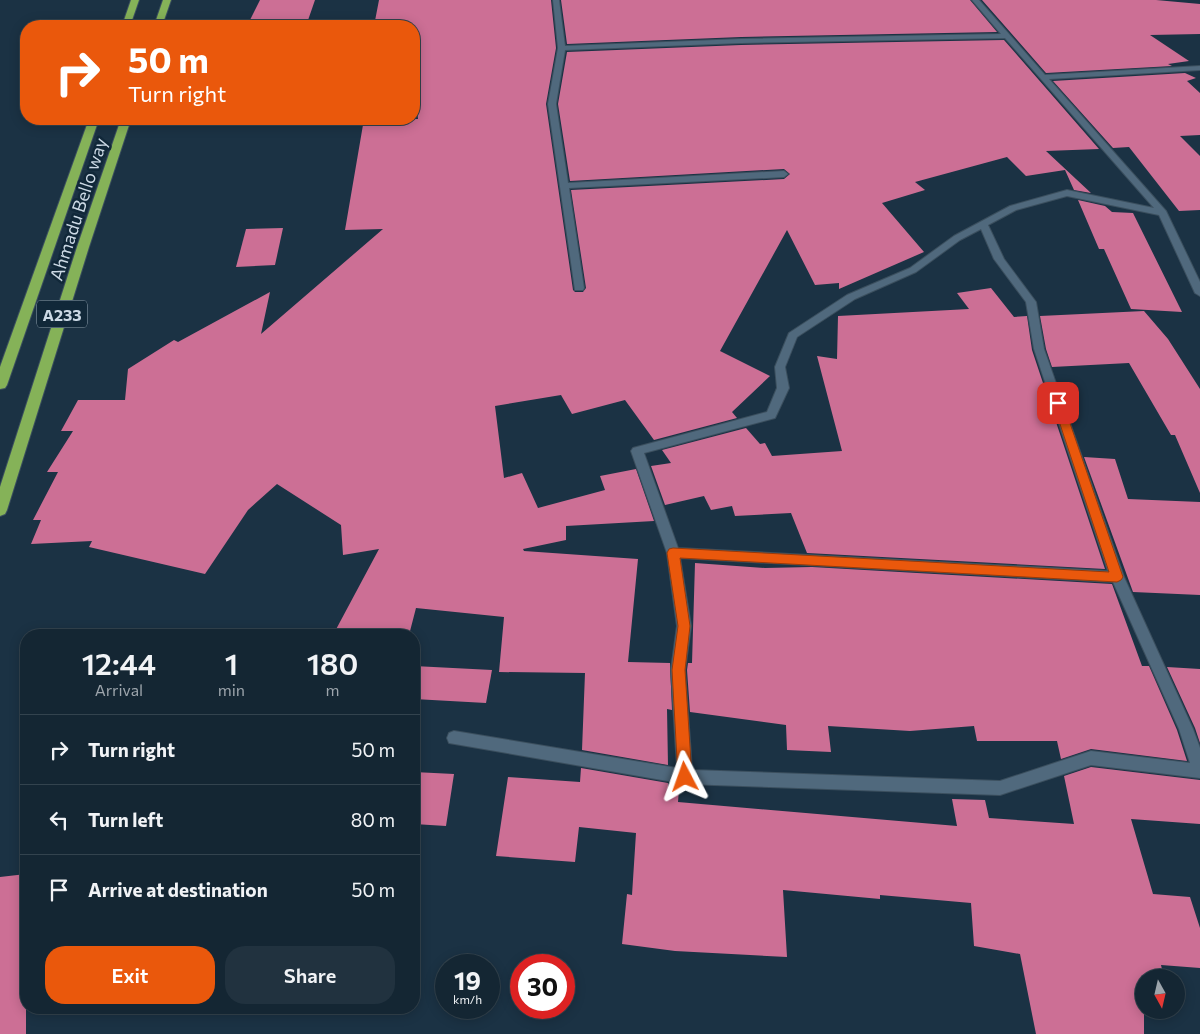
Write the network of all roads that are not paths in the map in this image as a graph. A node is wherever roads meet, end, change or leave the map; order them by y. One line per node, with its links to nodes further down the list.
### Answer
1 (135, 0): 5 (highway)
2 (167, 0): 6 (highway)
3 (556, 0): 8 (street)
4 (975, 0): 7 (street)
5 (128, 20)
6 (160, 20)
7 (1006, 36): 8 (street); 10 (street)
8 (562, 48): 14 (street)
9 (1200, 68): 10 (street)
10 (1044, 77): 15 (street)
11 (92, 125): 19 (highway, Ahmadu Bello way / A233)
12 (124, 125): 20 (highway, Ahmadu Bello way / A233)
13 (784, 174): 14 (street)
14 (565, 186): 17 (street)
15 (1163, 213): 16 (street); 18 (street)
16 (983, 224): 21 (street); 22 (street)
17 (579, 288)
18 (1200, 293)
19 (0, 385)
20 (0, 510)
21 (673, 553): 22 (street); 25 (street)
22 (1117, 577): 24 (street)
23 (454, 738): 25 (street)
24 (1200, 771): 25 (street)
25 (685, 777)

